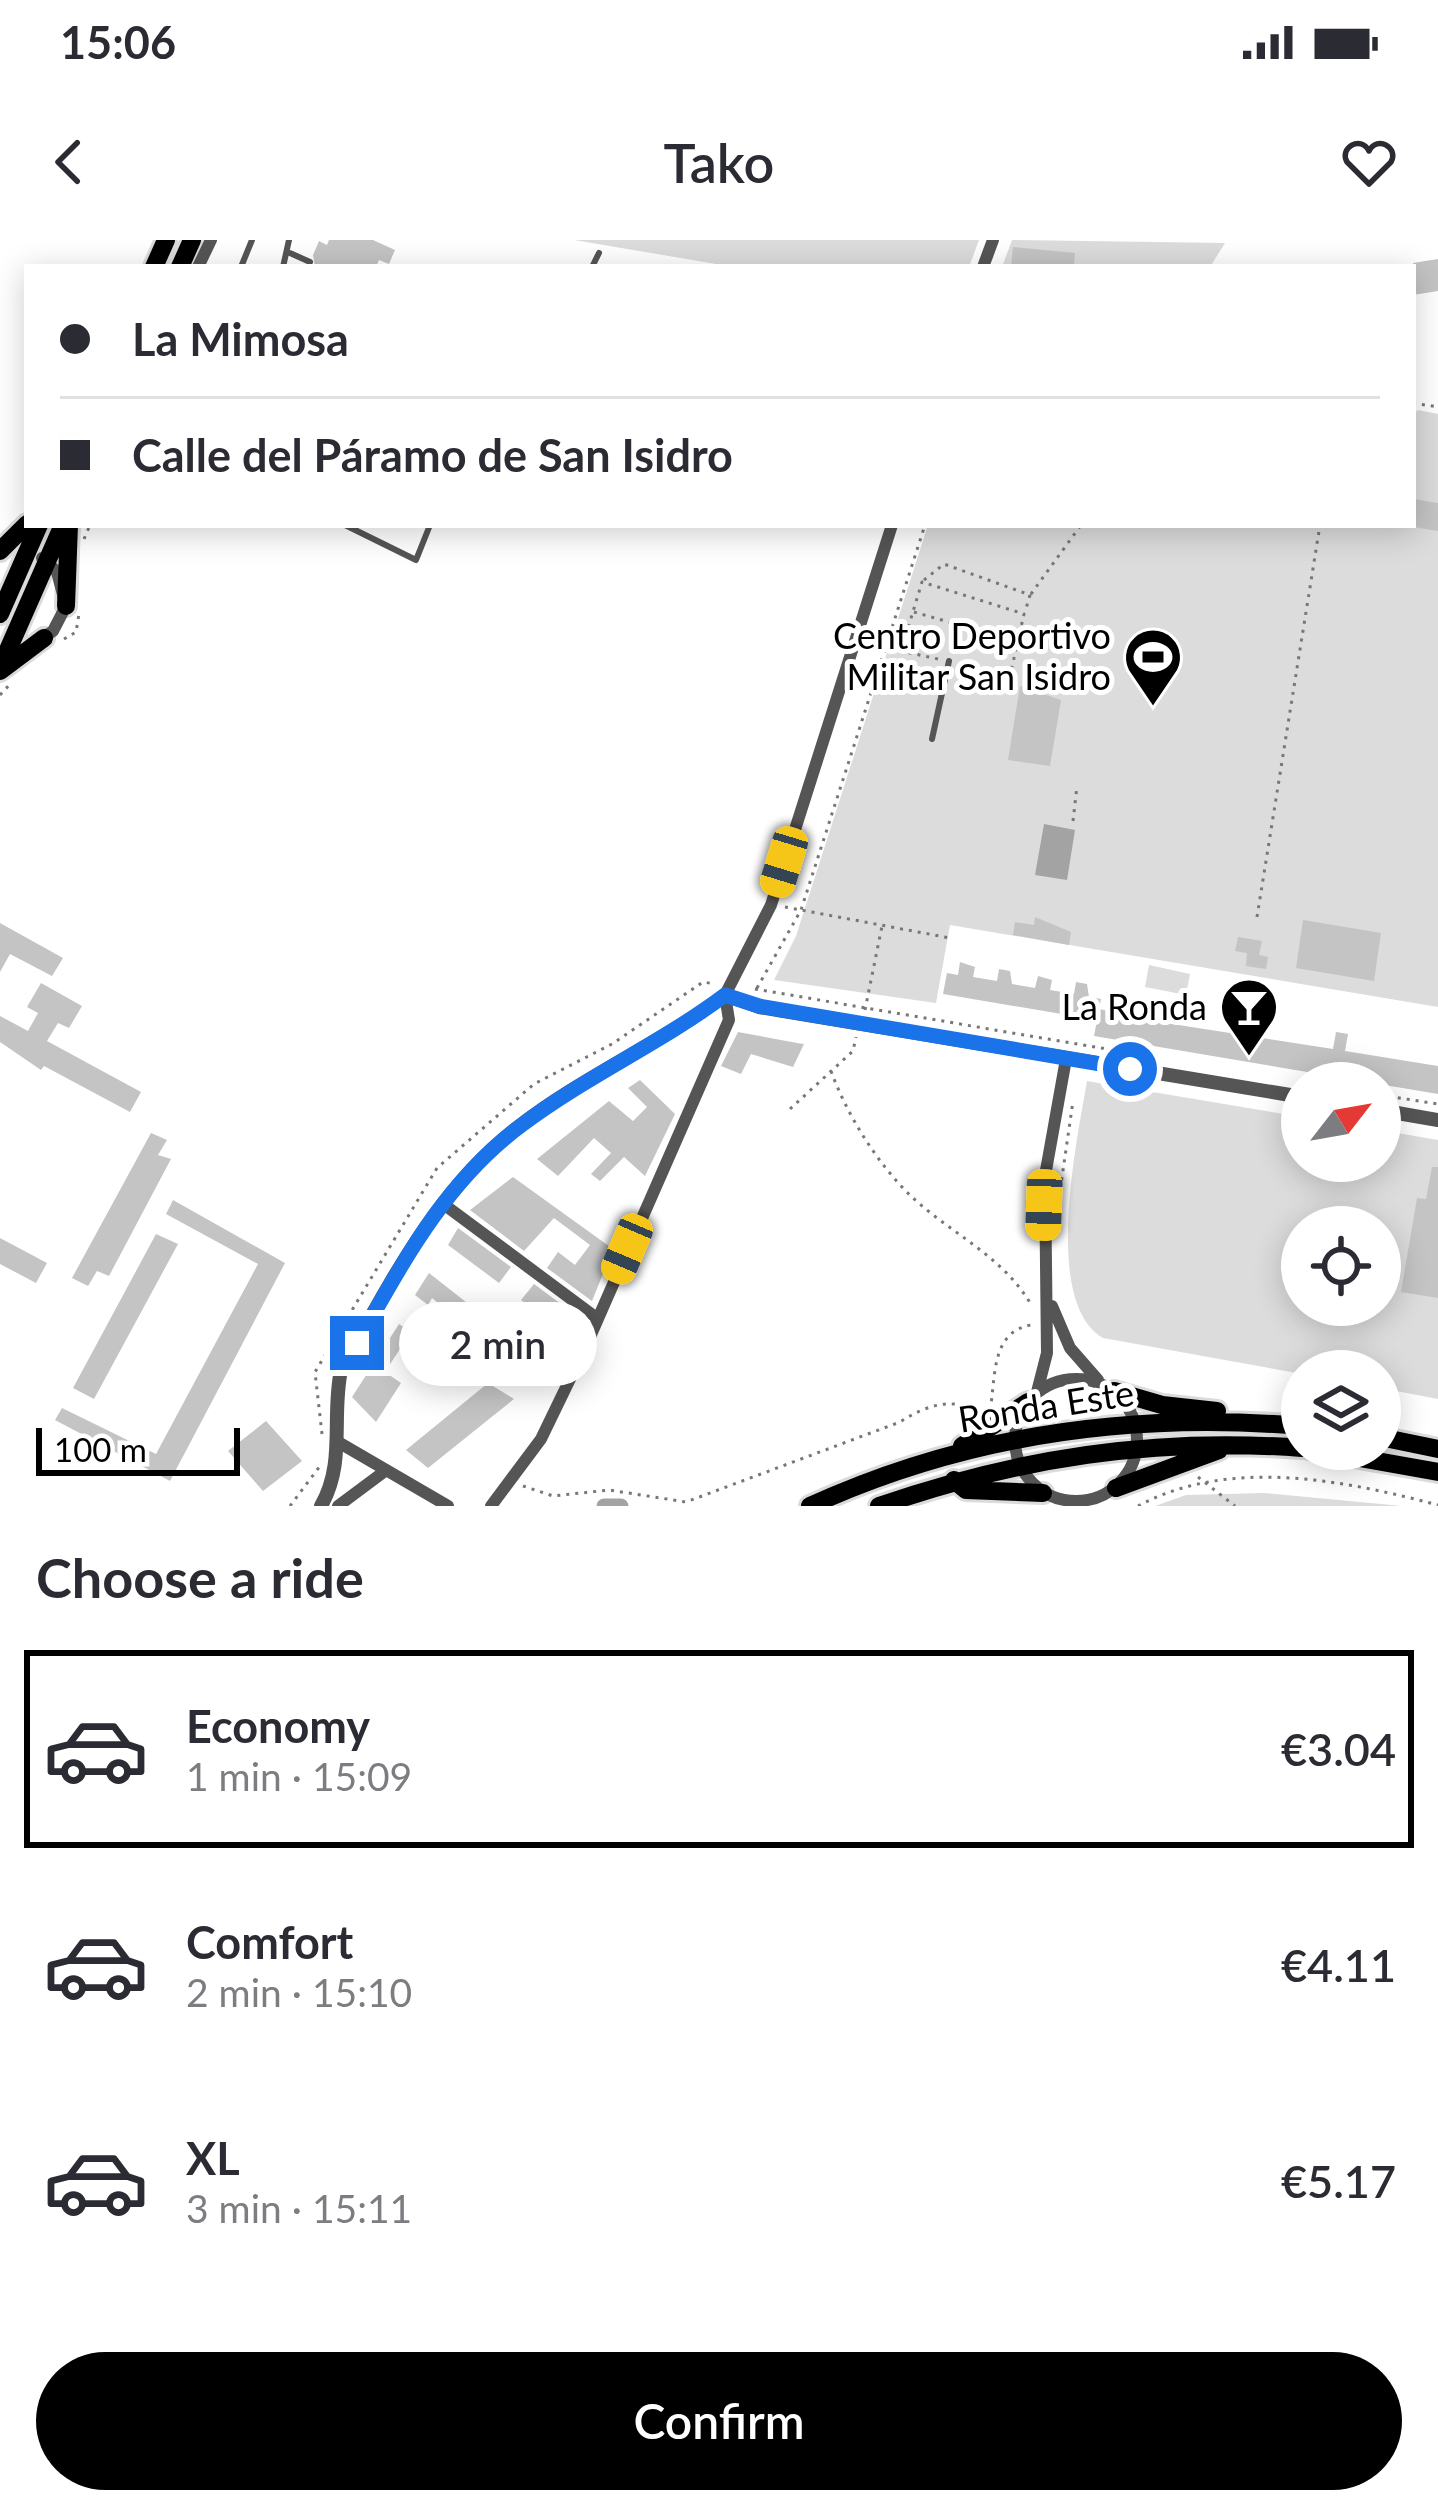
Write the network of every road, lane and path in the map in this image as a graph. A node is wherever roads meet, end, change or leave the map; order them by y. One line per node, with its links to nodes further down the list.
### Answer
1 (290, 240): 3 (lane)
2 (599, 253): 6 (lane)
3 (290, 254): 4 (lane); 5 (lane)
4 (310, 262)
5 (285, 264)
6 (594, 264)
7 (24, 527): 20 (main road)
8 (38, 528): 19 (main road)
9 (64, 528): 21 (main road)
10 (66, 528): 18 (main road)
11 (80, 528): 18 (street)
12 (351, 528): 13 (lane)
13 (429, 528)
14 (891, 528): 38 (street)
15 (925, 528): 39 (path)
16 (1079, 528): 23 (path)
17 (1320, 528): 40 (path)
18 (69, 550): 24 (main road)
19 (27, 551): 20 (street); 21 (street); 26 (main road)
20 (0, 552)
21 (48, 561): 24 (street); 30 (main road)
22 (922, 582): 23 (path); 25 (path); 27 (path)
23 (1030, 596): 27 (path)
24 (66, 606): 28 (street)
25 (912, 612): 29 (path); 31 (path)
26 (0, 614)
27 (1024, 614): 29 (path)
28 (44, 638): 30 (street); 33 (main road)
29 (1018, 642): 32 (path)
30 (4, 645): 33 (main road)
31 (949, 662): 34 (path); 35 (lane)
32 (1012, 667)
33 (0, 670)
34 (1010, 675)
35 (932, 739)
36 (1078, 786): 37 (path)
37 (1073, 821)
38 (771, 905): 39 (path); 43 (street)
39 (800, 910): 41 (path); 44 (path)
40 (1257, 917)
41 (882, 926): 42 (path); 44 (path)
42 (950, 938)
43 (725, 995): 44 (street); 56 (street); 58 (street)
44 (862, 1019): 45 (street); 46 (path); 47 (path)
45 (1066, 1059): 49 (street); 57 (street)
46 (1171, 1060)
47 (831, 1071): 52 (path); 78 (path)
48 (1074, 1094): 55 (path)
49 (1281, 1094)
50 (1401, 1098): 51 (path)
51 (1438, 1104)
52 (790, 1109)
53 (1401, 1114): 54 (street)
54 (1438, 1120)
55 (1059, 1198)
56 (442, 1203): 58 (street); 66 (street)
57 (1046, 1287): 59 (street); 60 (street)
58 (598, 1319): 78 (street)
59 (1107, 1386): 60 (street); 61 (main road); 62 (street)
60 (1032, 1398): 64 (street); 71 (main road)
61 (1232, 1420): 62 (main road, Ronda Este); 63 (main road, Ronda Este)
62 (1135, 1423): 64 (main road, Ronda Este); 69 (street)
63 (1281, 1424)
64 (1015, 1440): 71 (main road, Ronda Este); 72 (street)
65 (1401, 1441): 70 (main road)
66 (338, 1442): 74 (street); 83 (street)
67 (1240, 1444): 68 (main road, Ronda Este); 69 (main road, Ronda Este); 80 (main road)
68 (1281, 1447)
69 (1137, 1448): 72 (main road, Ronda Este); 80 (street)
70 (1438, 1449)
71 (949, 1455): 87 (main road, Ronda Este)
72 (1019, 1464): 77 (main road, Ronda Este); 81 (street)
73 (1401, 1466): 75 (main road, Ronda Este)
74 (385, 1471): 84 (street); 85 (street)
75 (1438, 1472)
76 (1198, 1477): 79 (path)
77 (954, 1480): 81 (main road); 88 (main road, Ronda Este)
78 (510, 1482): 86 (street)
79 (1207, 1483): 82 (path); 89 (path); 90 (path)
80 (1108, 1496): 81 (street)
81 (1051, 1499)
82 (1438, 1505)
83 (321, 1506)
84 (338, 1506)
85 (448, 1506)
86 (491, 1506)
87 (810, 1506)
88 (879, 1506)
89 (1138, 1506)
90 (1235, 1506)

